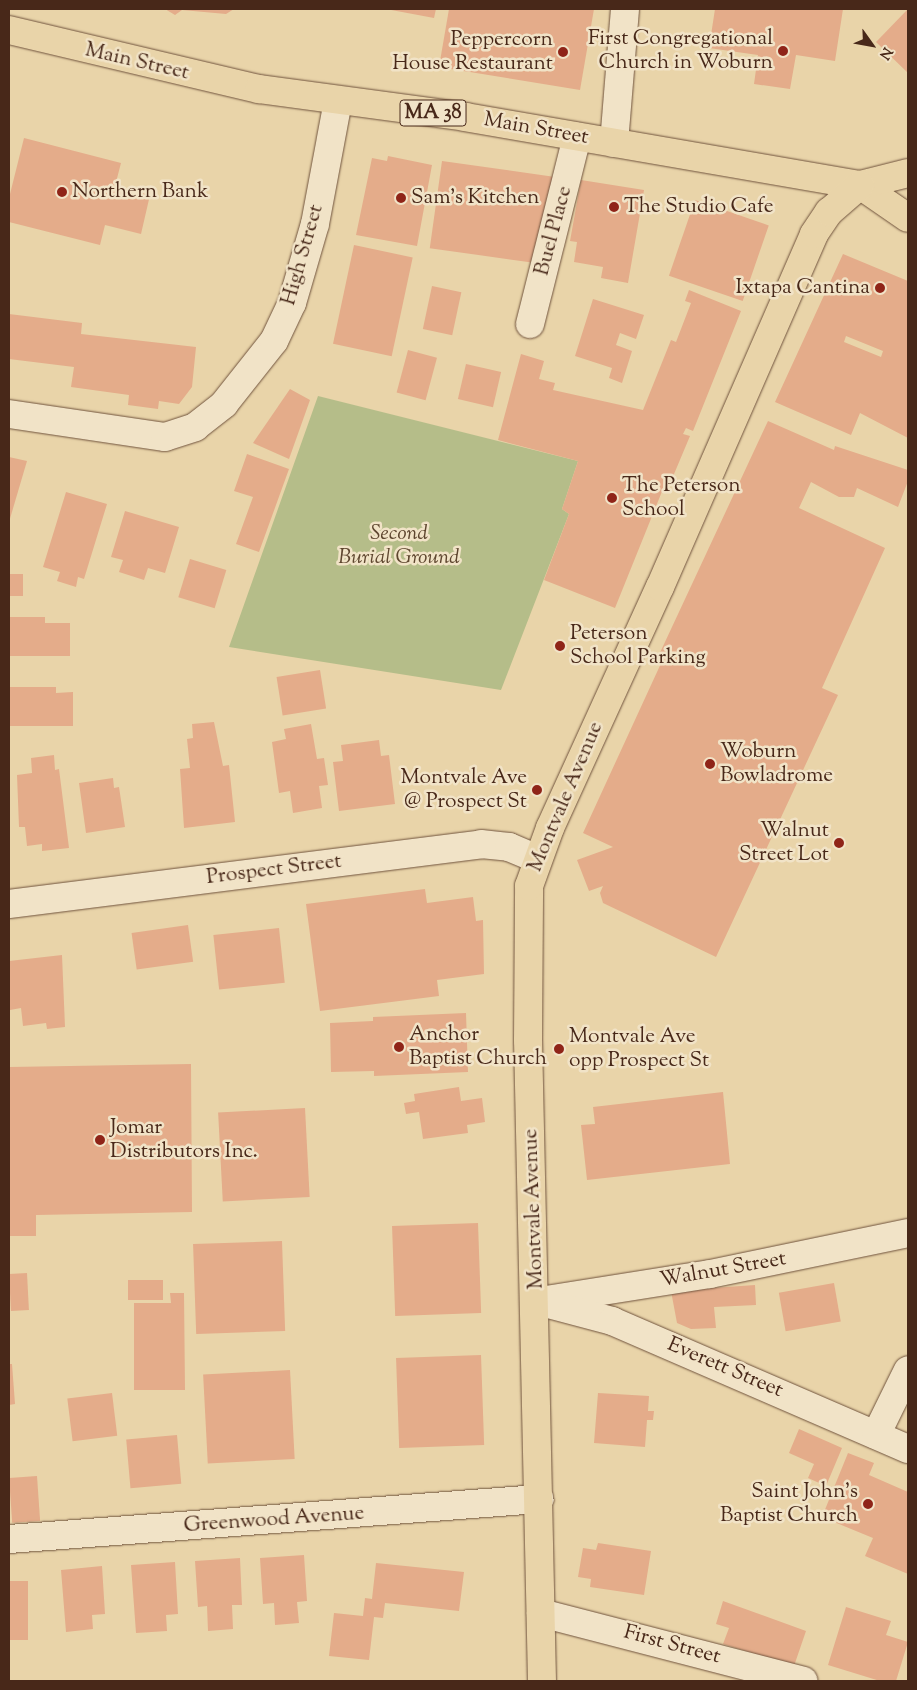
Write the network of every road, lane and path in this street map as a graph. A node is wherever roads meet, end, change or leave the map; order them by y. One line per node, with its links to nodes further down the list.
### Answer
1 (625, 9): 5 (street)
2 (9, 30): 3 (main road, Main Street / MA 38)
3 (338, 101): 4 (main road, Main Street / MA 38); 10 (street, High Street)
4 (577, 137): 5 (main road, Main Street / MA 38); 9 (street, Buel Place)
5 (614, 143): 7 (main road, Main Street / MA 38)
6 (908, 173): 7 (main road, MA 38)
7 (860, 185): 8 (main road, Main Street / MA 38); 11 (main road, Montvale Avenue)
8 (908, 218)
9 (530, 324)
10 (9, 414)
11 (536, 859): 12 (street, Prospect Street); 14 (main road, Montvale Avenue)
12 (9, 904)
13 (908, 1233): 14 (street, Walnut Street)
14 (537, 1301): 16 (street, Everett Street); 18 (main road, Montvale Avenue)
15 (908, 1370): 16 (street)
16 (876, 1435): 17 (street, Everett Street)
17 (908, 1449)
18 (538, 1500): 19 (street, Greenwood Avenue); 20 (main road, Montvale Avenue)
19 (9, 1539)
20 (541, 1613): 21 (main road, Montvale Avenue); 22 (street, First Street)
21 (542, 1681)
22 (803, 1681)

